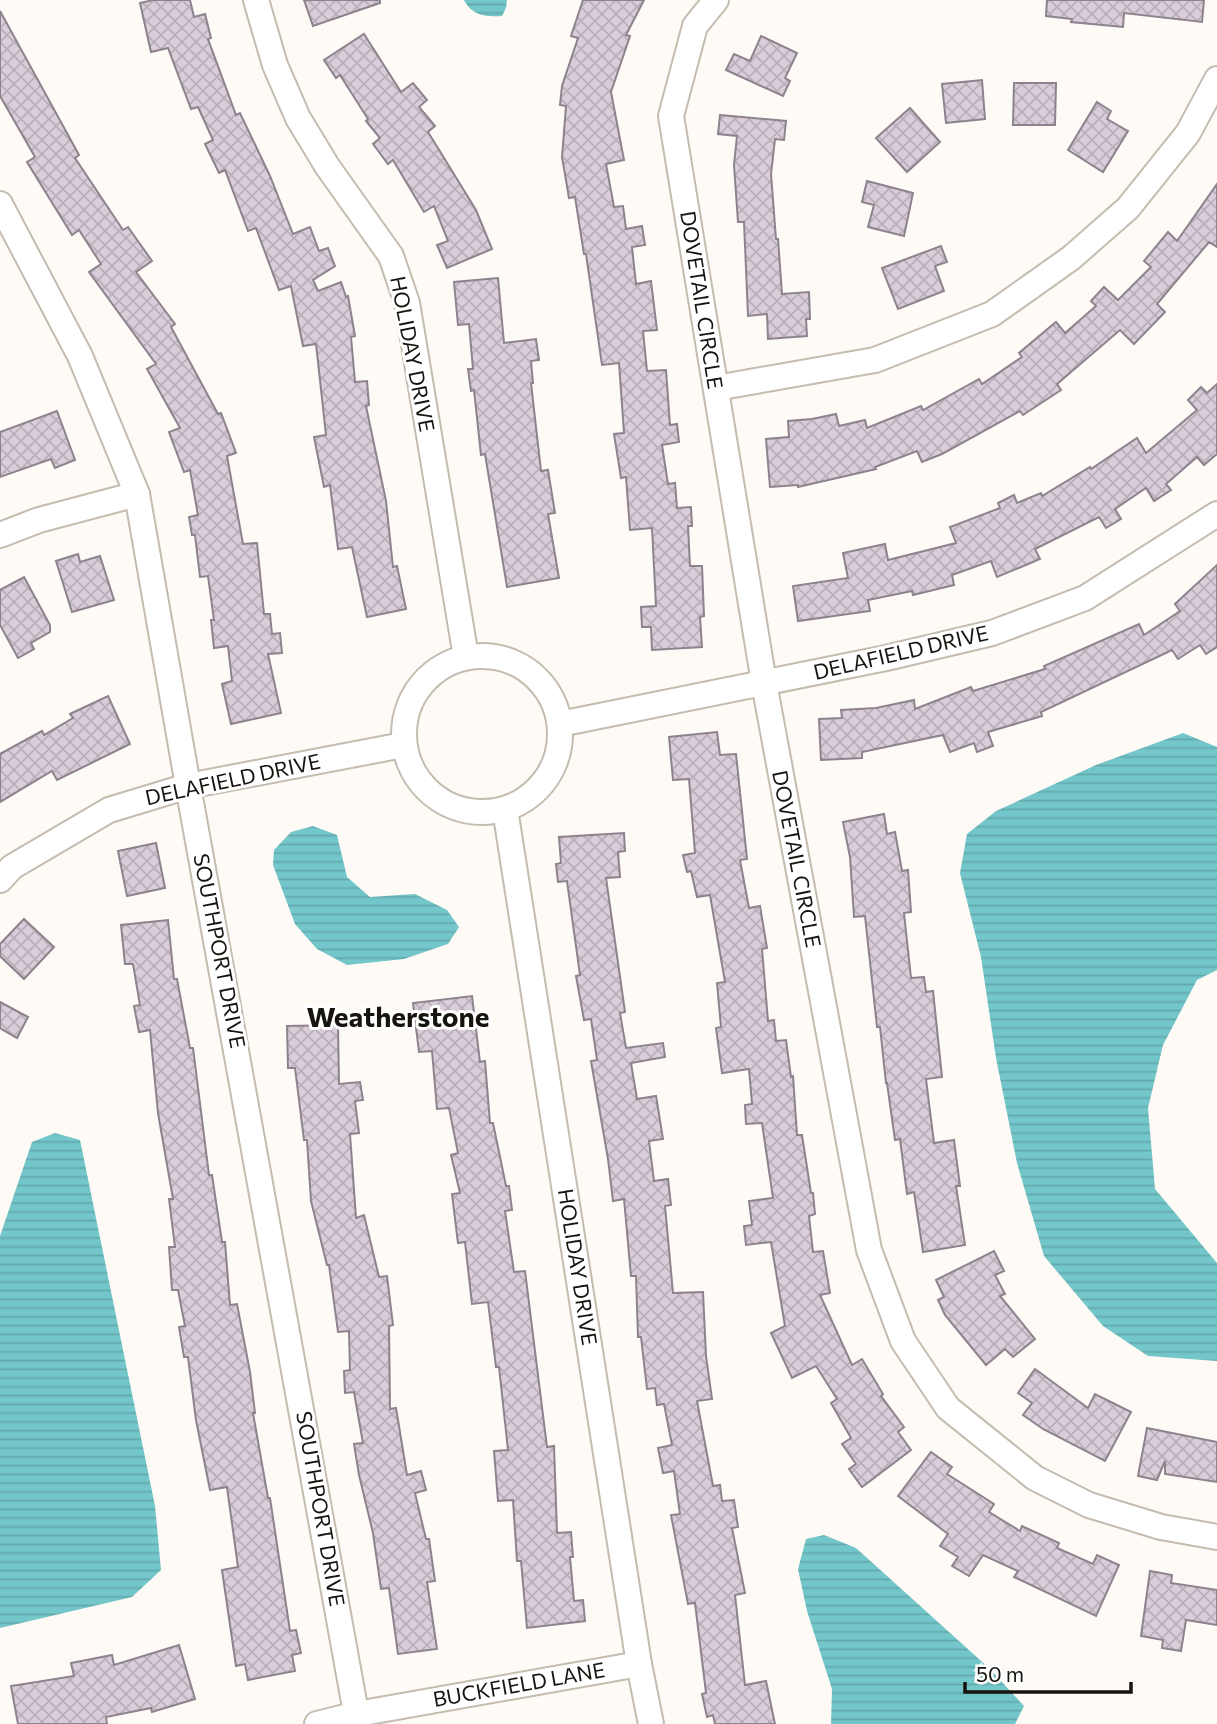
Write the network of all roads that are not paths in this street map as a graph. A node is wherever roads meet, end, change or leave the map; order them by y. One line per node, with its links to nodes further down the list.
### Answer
1 (256, 0): 9 (street, HOLIDAY DRIVE)
2 (716, 0): 5 (street, DOVETAIL CIRCLE)
3 (1217, 79): 5 (street)
4 (0, 205): 6 (street, SOUTHPORT DRIVE)
5 (716, 388): 10 (street, DOVETAIL CIRCLE)
6 (137, 494): 8 (street); 13 (street, SOUTHPORT DRIVE)
7 (1217, 514): 10 (street, DELAFIELD DRIVE)
8 (0, 535)
9 (466, 657): 11 (street); 12 (street)
10 (764, 683): 11 (street, DELAFIELD DRIVE); 16 (street, DOVETAIL CIRCLE)
11 (560, 724): 14 (street)
12 (403, 746): 13 (street, DELAFIELD DRIVE); 14 (street)
13 (188, 786): 15 (street, DELAFIELD DRIVE); 18 (street, SOUTHPORT DRIVE)
14 (505, 809): 17 (street, HOLIDAY DRIVE)
15 (0, 880)
16 (1217, 1537)
17 (639, 1664): 18 (street, BUCKFIELD LANE); 20 (street, HOLIDAY DRIVE)
18 (358, 1719): 19 (street, BUCKFIELD LANE)
19 (317, 1724)
20 (651, 1724)

